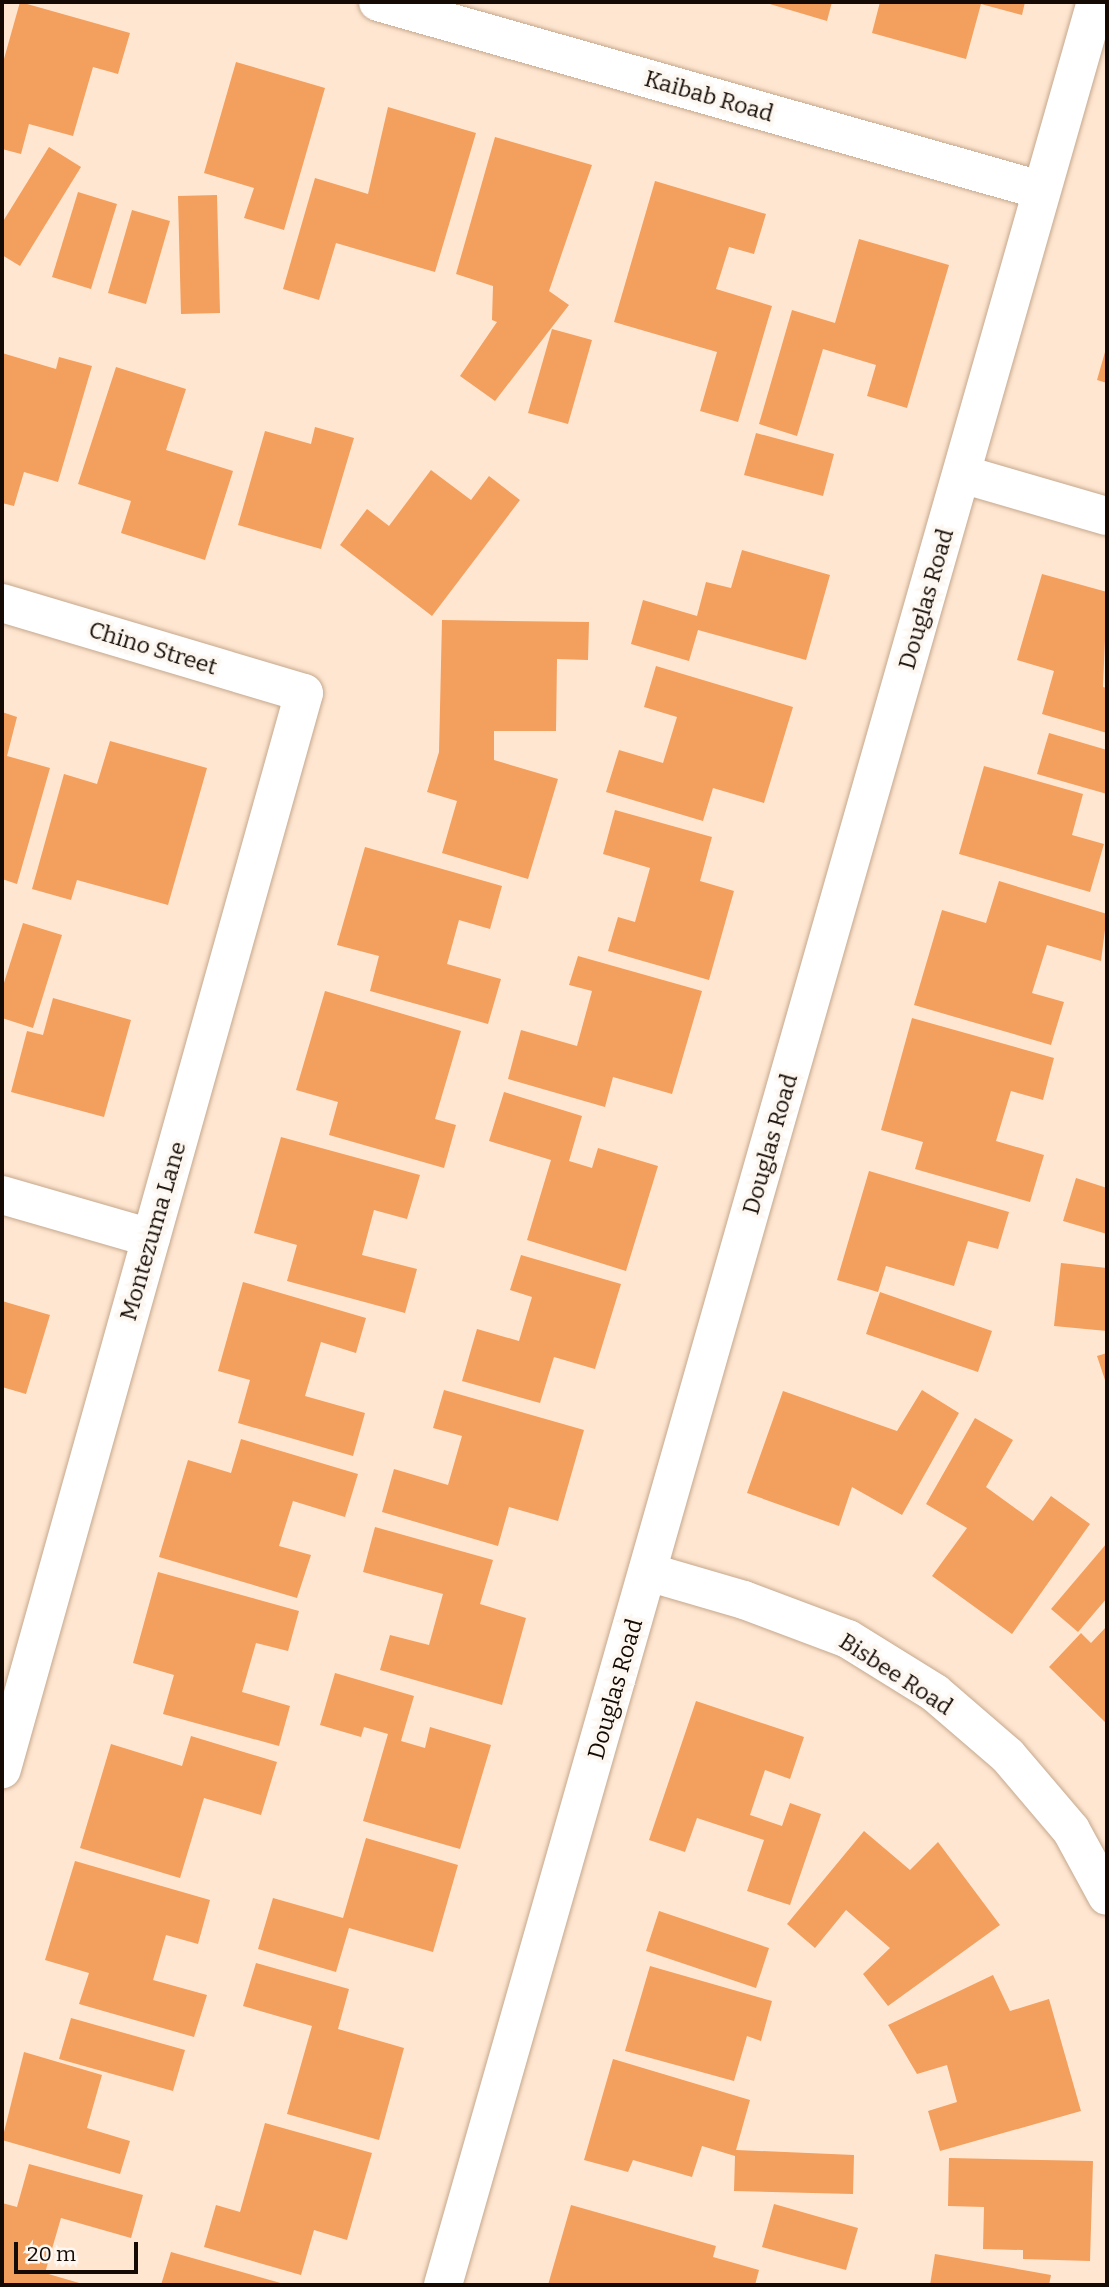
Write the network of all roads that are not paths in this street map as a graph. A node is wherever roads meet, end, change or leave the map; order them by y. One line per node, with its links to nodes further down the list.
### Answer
1 (379, 2): 3 (street, Kaibab Road)
2 (1096, 2): 3 (street, Douglas Road)
3 (1041, 190): 4 (street, Douglas Road)
4 (961, 474): 5 (street); 10 (street, Douglas Road)
5 (1107, 516)
6 (2, 603): 7 (street, Chino Street)
7 (304, 693): 9 (street, Montezuma Lane)
8 (2, 1195): 9 (street)
9 (152, 1238): 11 (street, Montezuma Lane)
10 (648, 1572): 12 (street, Bisbee Road); 13 (street, Douglas Road)
11 (2, 1769)
12 (1107, 1896)
13 (443, 2285)

